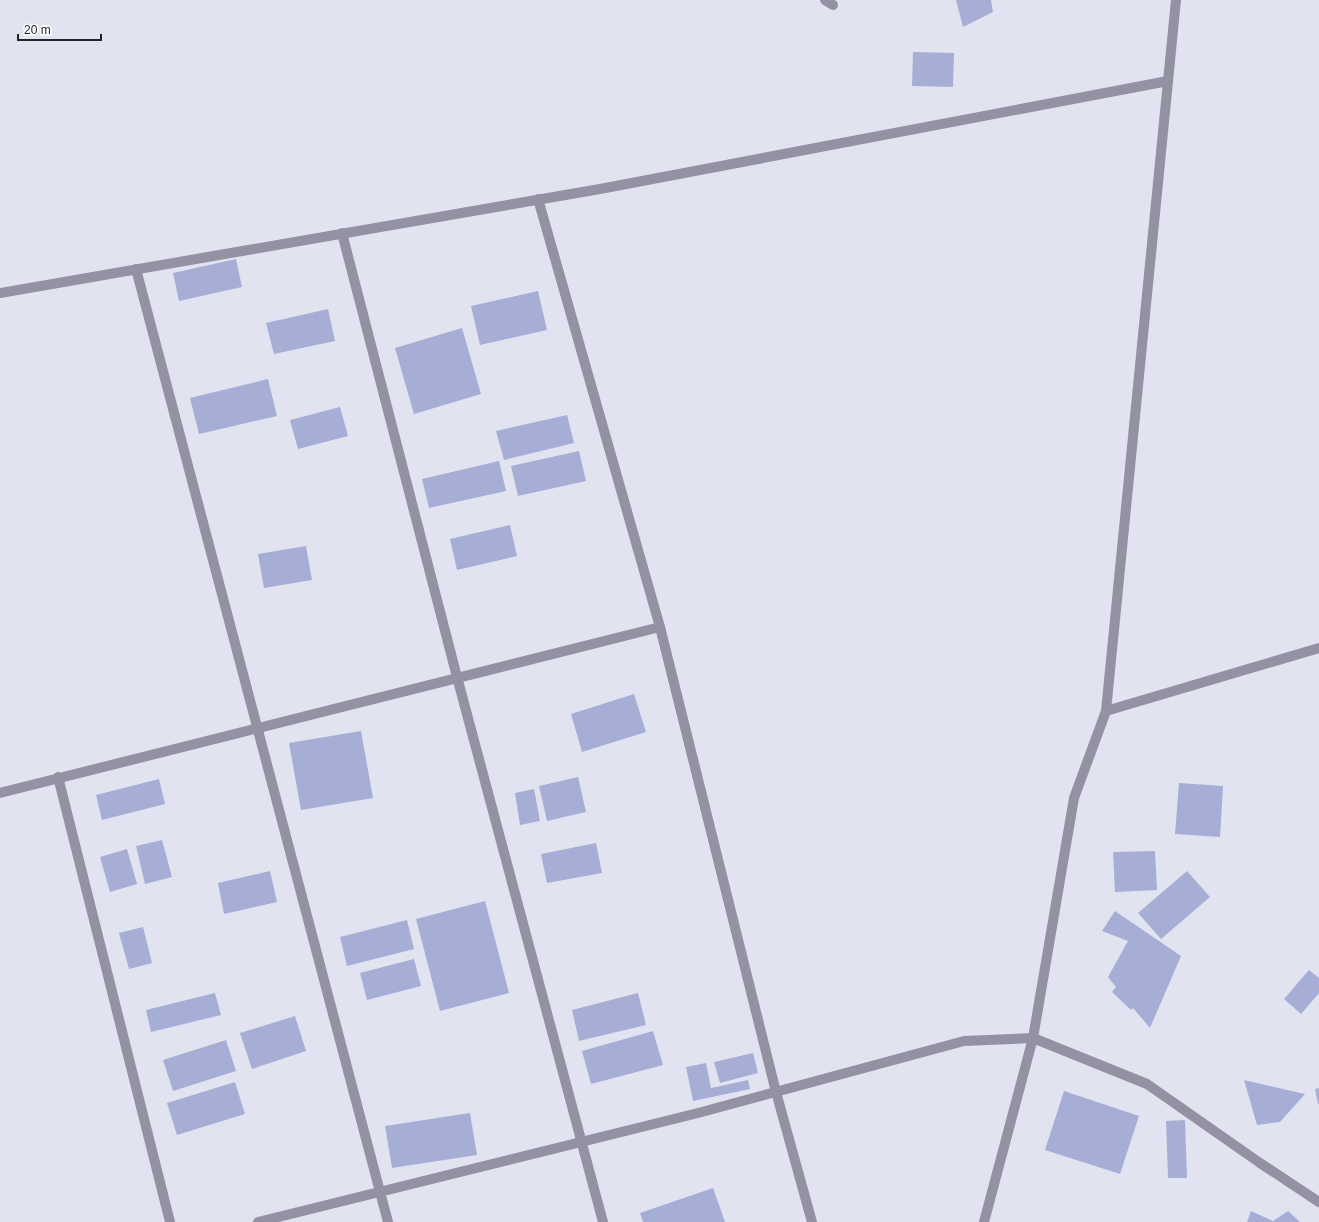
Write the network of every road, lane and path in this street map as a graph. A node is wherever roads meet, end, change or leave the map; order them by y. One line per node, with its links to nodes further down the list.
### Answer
1 (1176, 0): 2 (street)
2 (1168, 81): 3 (street); 10 (street)
3 (538, 199): 4 (street); 7 (street)
4 (342, 234): 5 (street); 9 (street)
5 (136, 269): 6 (street); 11 (street)
6 (0, 293)
7 (660, 627): 9 (street); 15 (street)
8 (1319, 648): 10 (street)
9 (457, 677): 11 (street); 16 (street)
10 (1106, 711): 14 (street)
11 (258, 727): 12 (street); 17 (street)
12 (58, 777): 13 (street); 19 (street)
13 (0, 793)
14 (1033, 1038): 15 (street); 18 (street); 24 (street)
15 (776, 1092): 16 (street); 23 (street)
16 (582, 1142): 17 (street); 22 (street)
17 (380, 1192): 20 (street); 21 (street)
18 (1319, 1202)
19 (170, 1222)
20 (258, 1222)
21 (388, 1222)
22 (603, 1222)
23 (812, 1222)
24 (984, 1222)

